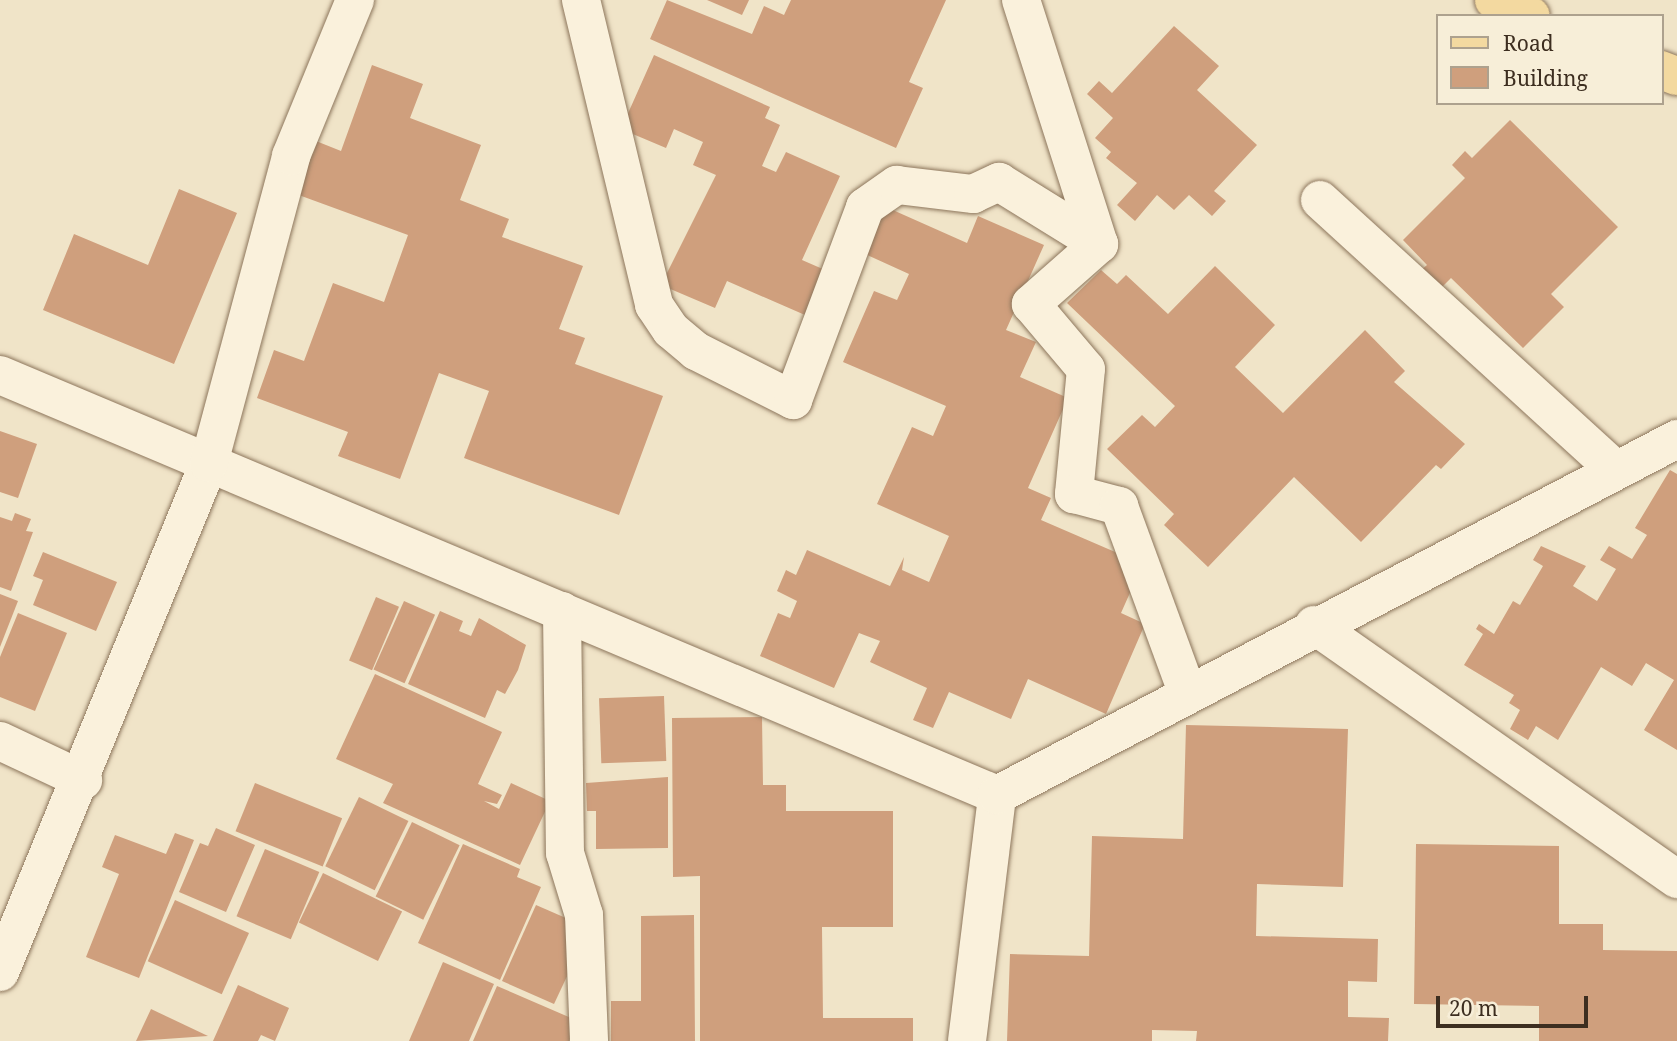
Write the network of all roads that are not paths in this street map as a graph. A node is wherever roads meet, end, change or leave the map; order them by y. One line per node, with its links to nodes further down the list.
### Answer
1 (355, 0): 10 (street)
2 (581, 0): 7 (street)
3 (1021, 0): 7 (street)
4 (1494, 0): 5 (main road)
5 (1526, 14)
6 (1320, 200): 11 (street)
7 (1099, 244): 14 (street)
8 (0, 375): 10 (street)
9 (1677, 439): 11 (street)
10 (209, 463): 12 (street); 16 (street)
11 (1615, 469): 13 (street)
12 (562, 611): 17 (street); 20 (street)
13 (1314, 625): 14 (street); 18 (street)
14 (1186, 692): 17 (street)
15 (0, 741): 16 (street)
16 (83, 780): 19 (street)
17 (997, 795): 21 (street)
18 (1677, 879)
19 (0, 972)
20 (589, 1041)
21 (967, 1041)

